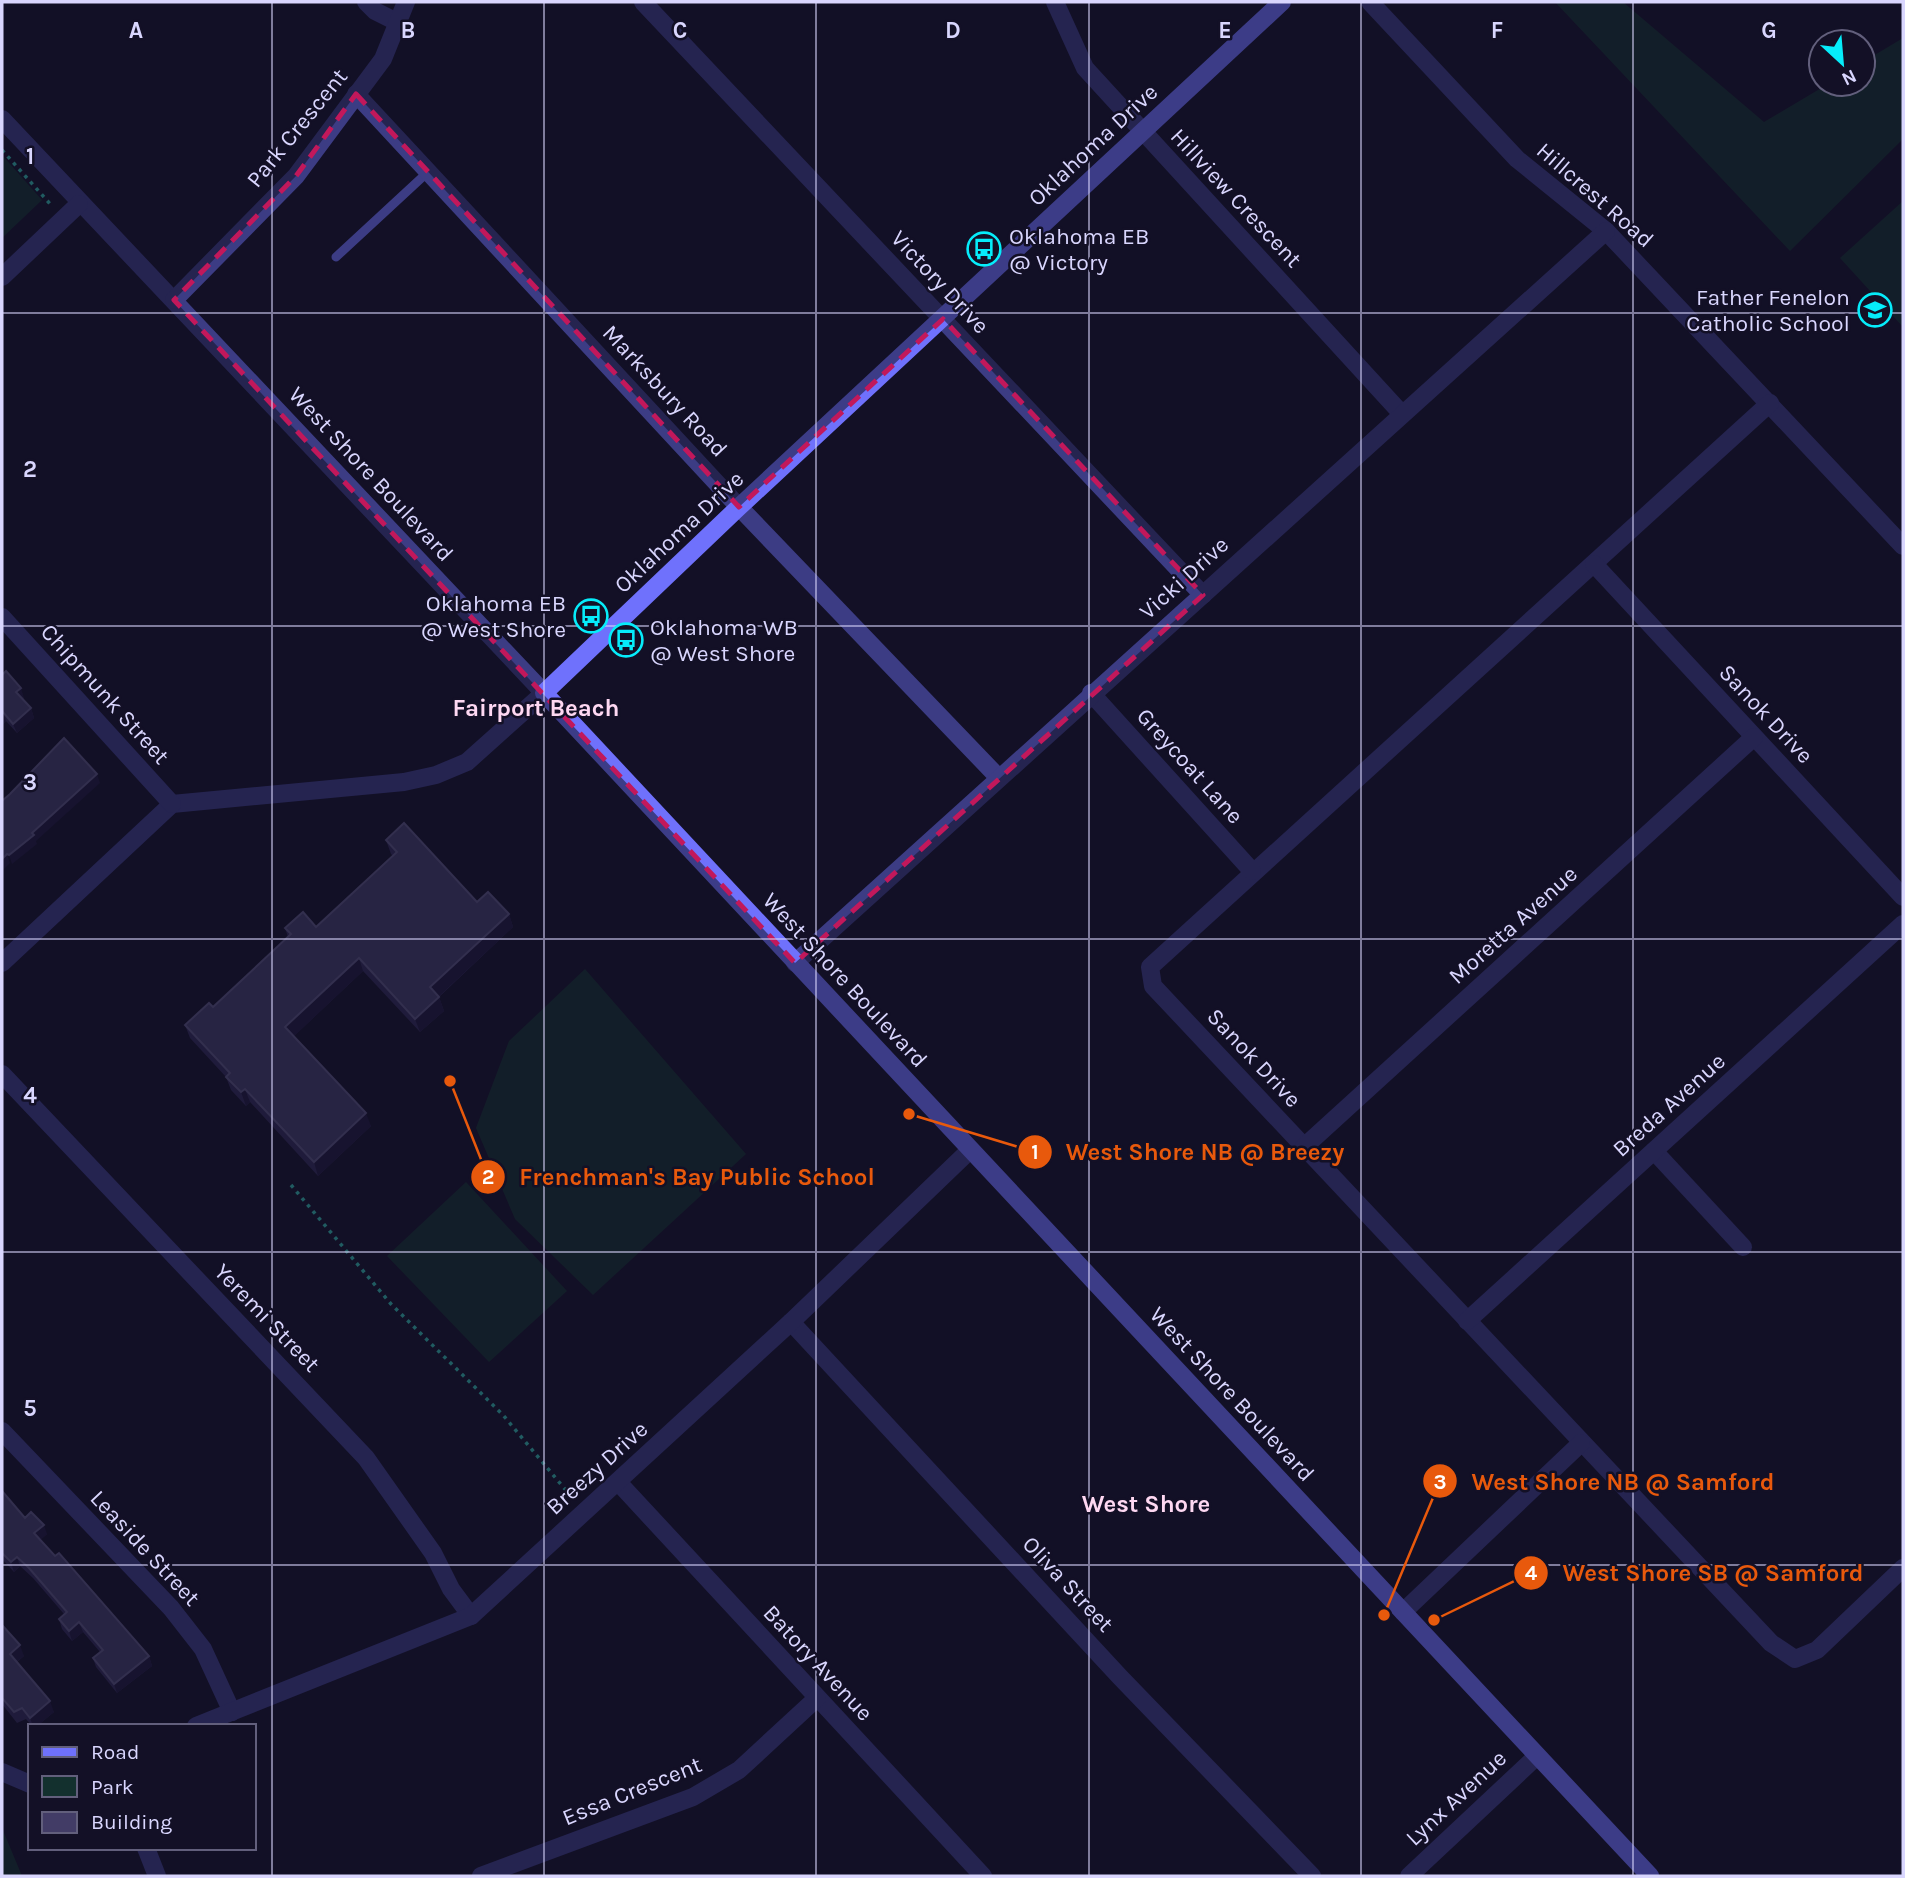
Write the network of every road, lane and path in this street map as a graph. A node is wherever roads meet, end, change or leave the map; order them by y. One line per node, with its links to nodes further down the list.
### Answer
1 (366, 2): 7 (street)
2 (406, 2): 7 (street, Park Crescent)
3 (643, 2): 19 (street, Victory Drive)
4 (1055, 2): 10 (street, Hillview Crescent)
5 (1282, 2): 10 (street, Oklahoma Drive)
6 (1370, 2): 15 (street, Hillcrest Road)
7 (399, 23): 8 (street, Park Crescent)
8 (356, 94): 12 (street, Marksbury Road); 18 (street, Park Crescent)
9 (2, 119): 13 (street, West Shore Boulevard)
10 (1142, 133): 19 (street, Oklahoma Drive); 21 (street, Hillview Crescent)
11 (2, 150): 14 (path)
12 (429, 171): 16 (lane); 22 (street, Marksbury Road)
13 (79, 204): 14 (street); 18 (street, West Shore Boulevard)
14 (64, 219): 17 (street)
15 (1606, 231): 20 (street, Hillcrest Road); 21 (street, Vicki Drive)
16 (336, 257)
17 (2, 277)
18 (174, 300): 27 (street, West Shore Boulevard)
19 (943, 319): 22 (street, Oklahoma Drive); 25 (street, Victory Drive)
20 (1770, 403): 23 (street, Hillcrest Road); 24 (street, Sanok Drive)
21 (1401, 413): 25 (street, Vicki Drive)
22 (739, 507): 27 (street, Oklahoma Drive); 30 (street, Marksbury Road)
23 (1903, 545)
24 (1594, 564): 29 (street, Sanok Drive); 32 (street, Sanok Drive)
25 (1203, 595): 28 (street, Vicki Drive)
26 (5, 626): 31 (street, Chipmunk Street)
27 (544, 693): 31 (street, Oklahoma Drive); 36 (street, West Shore Boulevard)
28 (1091, 693): 30 (street, Vicki Drive); 32 (street, Greycoat Lane)
29 (1754, 737): 33 (street, Sanok Drive); 38 (street, Moretta Avenue)
30 (999, 778): 36 (street, Vicki Drive)
31 (172, 804): 35 (street)
32 (1252, 870): 38 (street, Sanok Drive)
33 (1903, 897)
34 (1903, 924): 40 (street, Breda Avenue)
35 (2, 963)
36 (795, 963): 39 (street, West Shore Boulevard)
37 (2, 1074): 51 (street, Yeremi Street)
38 (1304, 1147): 43 (street, Sanok Drive)
39 (970, 1150): 44 (street, Breezy Drive); 50 (street, West Shore Boulevard)
40 (1654, 1151): 42 (street); 43 (street, Breda Avenue)
41 (291, 1185): 48 (path)
42 (1743, 1247)
43 (1467, 1321): 46 (street, Sanok Drive)
44 (791, 1322): 47 (street, Breezy Drive); 62 (street, Oliva Street)
45 (2, 1431): 53 (street, Leaside Street)
46 (1581, 1443): 49 (street, Sanok Drive); 50 (street)
47 (618, 1482): 51 (street, Breezy Drive); 52 (street, Batory Avenue)
48 (569, 1494)
49 (1903, 1568)
50 (1403, 1612): 55 (street, West Shore Boulevard)
51 (471, 1616): 53 (street, Breezy Drive)
52 (817, 1698): 60 (street, Essa Crescent); 61 (street, Batory Avenue)
53 (232, 1712): 54 (street, Breezy Drive)
54 (201, 1724)
55 (1537, 1756): 63 (street, Lynx Avenue); 64 (street, West Shore Boulevard)
56 (2, 1772): 57 (street)
57 (28, 1783)
58 (147, 1850): 59 (street)
59 (157, 1876)
60 (481, 1876)
61 (983, 1876)
62 (1312, 1876)
63 (1409, 1876)
64 (1650, 1876)

